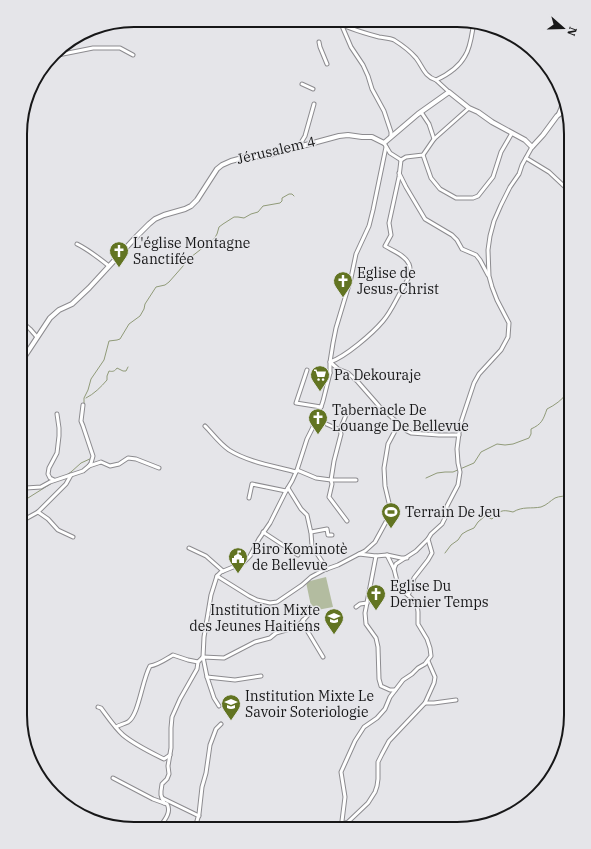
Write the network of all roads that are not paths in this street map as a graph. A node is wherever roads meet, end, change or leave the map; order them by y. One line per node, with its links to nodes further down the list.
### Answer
1 (342, 27): 19 (street)
2 (351, 27): 8 (street)
3 (473, 28): 8 (street)
4 (319, 42): 7 (street)
5 (64, 54): 6 (street)
6 (133, 54)
7 (327, 64)
8 (436, 80): 11 (street)
9 (302, 84): 10 (street)
10 (313, 89)
11 (449, 92): 13 (street); 15 (street)
12 (314, 104): 21 (street)
13 (470, 108): 18 (street); 20 (street)
14 (561, 109): 17 (street)
15 (421, 112): 19 (street); 20 (street)
16 (562, 112): 17 (street)
17 (557, 116): 23 (street)
18 (512, 133): 23 (street); 24 (street)
19 (391, 136): 22 (street)
20 (434, 139): 24 (street)
21 (302, 145): 22 (street, Jérusalem 4); 30 (street, Jérusalem 4)
22 (385, 145): 26 (street); 35 (street)
23 (532, 148): 25 (street)
24 (423, 155): 26 (street)
25 (526, 158): 28 (street); 31 (street)
26 (401, 160): 27 (street)
27 (399, 173): 31 (street); 35 (street)
28 (564, 186)
29 (77, 244): 30 (street)
30 (109, 266): 33 (street, Jérusalem 4)
31 (489, 276): 47 (street)
32 (27, 326): 33 (street)
33 (37, 337): 34 (street, Jérusalem 4)
34 (27, 354)
35 (330, 362): 38 (street); 44 (street)
36 (307, 370): 40 (street)
37 (318, 372): 38 (street)
38 (330, 373): 40 (street)
39 (83, 405): 48 (street)
40 (321, 407): 43 (street)
41 (57, 414): 52 (street)
42 (346, 415): 46 (street)
43 (315, 417): 46 (street); 50 (street)
44 (398, 422): 47 (street); 67 (street)
45 (205, 426): 50 (street)
46 (340, 430): 53 (street)
47 (459, 434): 65 (street)
48 (89, 466): 49 (street); 51 (street)
49 (159, 468)
50 (297, 471): 53 (street); 56 (street)
51 (71, 475): 52 (street); 58 (street)
52 (55, 480): 55 (street)
53 (331, 480): 54 (street); 60 (street)
54 (356, 480)
55 (27, 488)
56 (287, 490): 57 (street); 61 (street); 62 (street)
57 (249, 498)
58 (38, 512): 59 (street); 64 (street)
59 (27, 518)
60 (347, 520)
61 (263, 532): 69 (street); 74 (street)
62 (311, 532): 63 (street); 73 (street)
63 (332, 535)
64 (73, 537)
65 (428, 539): 71 (street); 76 (street)
66 (189, 548): 74 (street)
67 (359, 554): 70 (street); 73 (street)
68 (387, 555): 70 (street); 71 (street); 72 (street)
69 (298, 556)
70 (376, 556): 77 (street)
71 (407, 558): 72 (street)
72 (394, 568): 76 (street)
73 (327, 569): 75 (street)
74 (223, 571): 75 (street)
75 (217, 576): 82 (street)
76 (408, 595): 83 (street)
77 (367, 603): 79 (street); 87 (street)
78 (309, 607): 80 (street)
79 (356, 607)
80 (303, 620): 81 (street); 82 (street)
81 (323, 657)
82 (203, 658): 84 (street); 86 (street)
83 (428, 660): 87 (street); 89 (street)
84 (198, 662): 93 (street); 94 (street)
85 (261, 676): 86 (street)
86 (207, 677): 90 (street)
87 (395, 690): 101 (street)
88 (456, 700): 89 (street)
89 (426, 703): 102 (street)
90 (219, 706)
91 (98, 707): 93 (street)
92 (221, 724): 98 (street)
93 (116, 727): 94 (street)
94 (170, 754): 96 (street)
95 (113, 778): 97 (street)
96 (162, 798): 97 (street); 98 (street)
97 (164, 803): 99 (street)
98 (198, 816): 100 (street)
99 (163, 822)
100 (196, 822)
101 (342, 822)
102 (348, 822)

